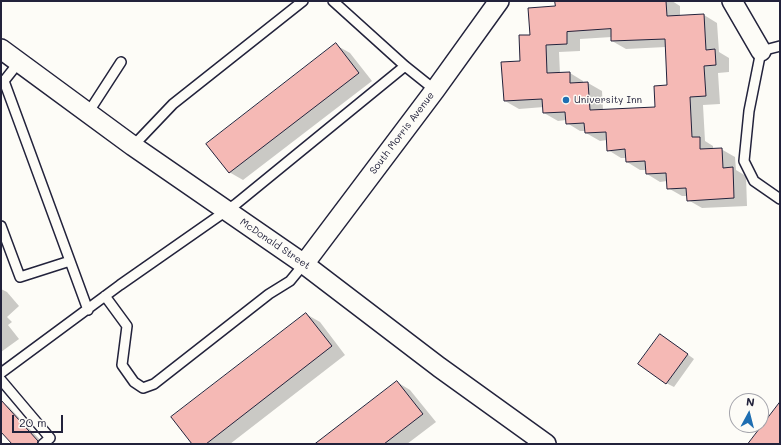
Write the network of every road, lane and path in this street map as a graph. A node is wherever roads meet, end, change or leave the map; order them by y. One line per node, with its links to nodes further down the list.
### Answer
1 (303, 1): 14 (lane)
2 (333, 1): 10 (lane)
3 (499, 1): 12 (street, South Morris Avenue)
4 (732, 1): 7 (street)
5 (780, 46): 7 (lane)
6 (1, 49): 8 (street, McDonald Street)
7 (761, 51): 15 (lane)
8 (19, 62): 11 (lane); 13 (street, McDonald Street)
9 (121, 62): 13 (lane)
10 (405, 66): 12 (lane); 16 (lane)
11 (2, 82): 18 (lane)
12 (435, 90): 19 (street, South Morris Avenue)
13 (88, 113): 14 (street, McDonald Street)
14 (133, 146): 16 (street, McDonald Street)
15 (780, 200)
16 (225, 212): 19 (street, McDonald Street); 20 (lane)
17 (1, 226): 18 (lane)
18 (70, 261): 21 (lane)
19 (304, 264): 20 (lane); 25 (street, McDonald Street)
20 (105, 296): 21 (lane)
21 (88, 310): 22 (lane)
22 (1, 373)
23 (1, 380): 24 (lane)
24 (42, 444)
25 (546, 444)

